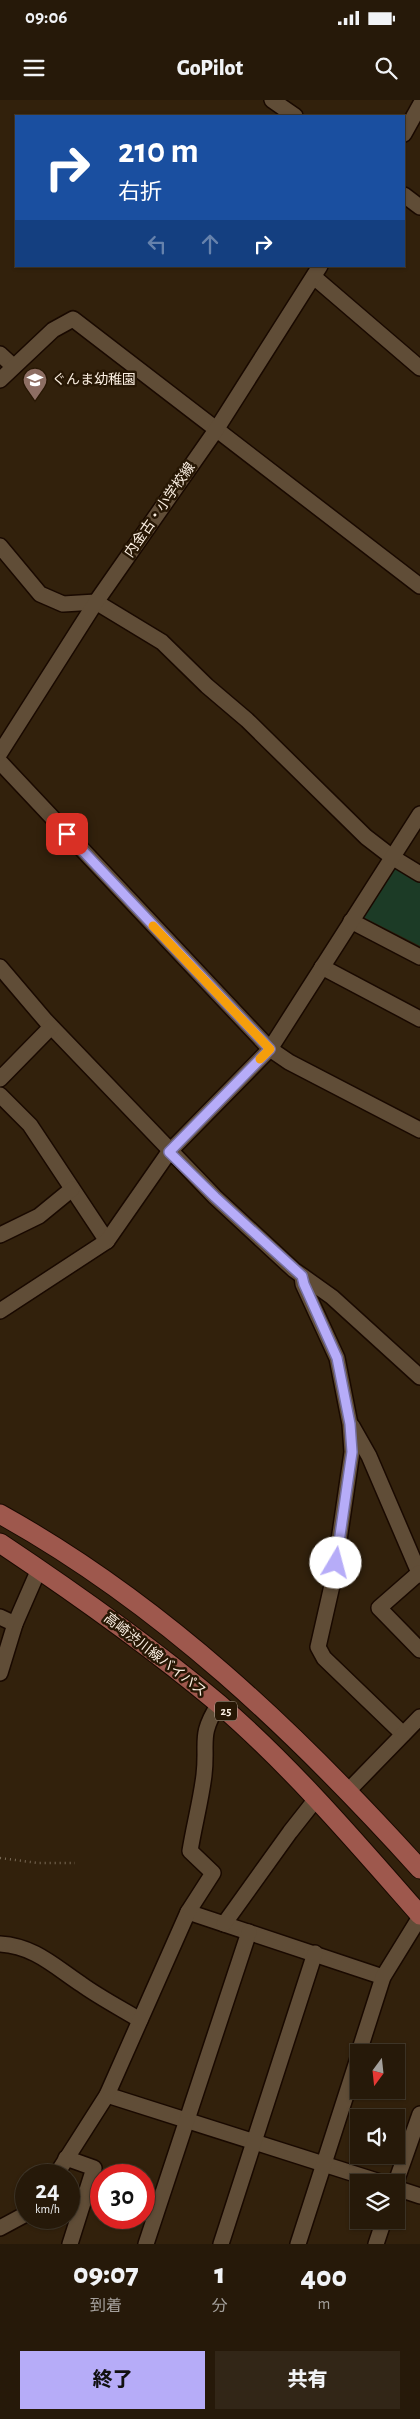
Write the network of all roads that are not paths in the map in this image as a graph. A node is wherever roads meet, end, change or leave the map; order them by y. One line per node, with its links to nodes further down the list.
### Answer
1 (272, 100): 3 (street)
2 (420, 105): 4 (street)
3 (294, 115)
4 (405, 132)
5 (405, 195): 6 (street)
6 (420, 207)
7 (317, 272): 10 (street); 12 (street, 内金古・小学校線)
8 (0, 354): 9 (street)
9 (13, 366): 11 (street); 12 (street)
10 (420, 368)
11 (0, 380)
12 (216, 430): 14 (street); 15 (street, 内金古・小学校線)
13 (0, 546): 15 (street)
14 (420, 586)
15 (96, 602): 16 (street, 内金古・小学校線); 19 (street)
16 (0, 753)
17 (0, 762): 27 (street)
18 (420, 814): 19 (street)
19 (392, 857): 20 (street); 21 (street)
20 (420, 874)
21 (351, 921): 22 (street); 23 (street)
22 (420, 957)
23 (322, 966): 25 (street); 27 (street)
24 (0, 967): 26 (street)
25 (420, 1019)
26 (51, 1027): 28 (street); 31 (street)
27 (270, 1049): 30 (street); 31 (street)
28 (0, 1079)
29 (0, 1095): 32 (street)
30 (420, 1130)
31 (169, 1152): 34 (street); 35 (street)
32 (72, 1189): 33 (street); 34 (street)
33 (0, 1235)
34 (107, 1241): 36 (street)
35 (302, 1276): 37 (street); 38 (street)
36 (0, 1311)
37 (420, 1377)
38 (350, 1424): 42 (street); 49 (street)
39 (0, 1514): 50 (main road, 高崎渋川線バイパス / 25)
40 (0, 1543): 41 (main road, 高崎渋川線バイパス / 25)
41 (39, 1569): 44 (street); 47 (main road, 高崎渋川線バイパス / 25)
42 (419, 1574): 45 (street)
43 (0, 1618): 44 (street)
44 (15, 1624): 46 (street)
45 (420, 1650)
46 (0, 1673)
47 (219, 1704): 51 (main road, 高崎渋川線バイパス / 25); 53 (street)
48 (420, 1716): 49 (street)
49 (403, 1734): 50 (street)
50 (349, 1790): 52 (main road, 高崎渋川線バイパス / 25)
51 (316, 1800): 54 (main road, 高崎渋川線バイパス / 25); 55 (street)
52 (420, 1869)
53 (188, 1912): 55 (street); 60 (street)
54 (420, 1916): 59 (street)
55 (224, 1924): 56 (street)
56 (249, 1932): 58 (street); 65 (street)
57 (0, 1944): 60 (street)
58 (315, 1953): 59 (street); 66 (street)
59 (384, 1977): 61 (street)
60 (140, 2020): 63 (street)
61 (362, 2044)
62 (350, 2082): 69 (street)
63 (107, 2095): 65 (street); 67 (street)
64 (420, 2114): 71 (street)
65 (185, 2121): 66 (street); 78 (street)
66 (254, 2143): 69 (street); 79 (street)
67 (66, 2158): 68 (street); 77 (street)
68 (62, 2164)
69 (324, 2164): 70 (street); 80 (street)
70 (355, 2174)
71 (399, 2174)
72 (405, 2191): 73 (street)
73 (420, 2196)
74 (15, 2220): 75 (street)
75 (0, 2228)
76 (381, 2229): 81 (street)
77 (70, 2244)
78 (146, 2244)
79 (221, 2244)
80 (298, 2244)
81 (376, 2244)

